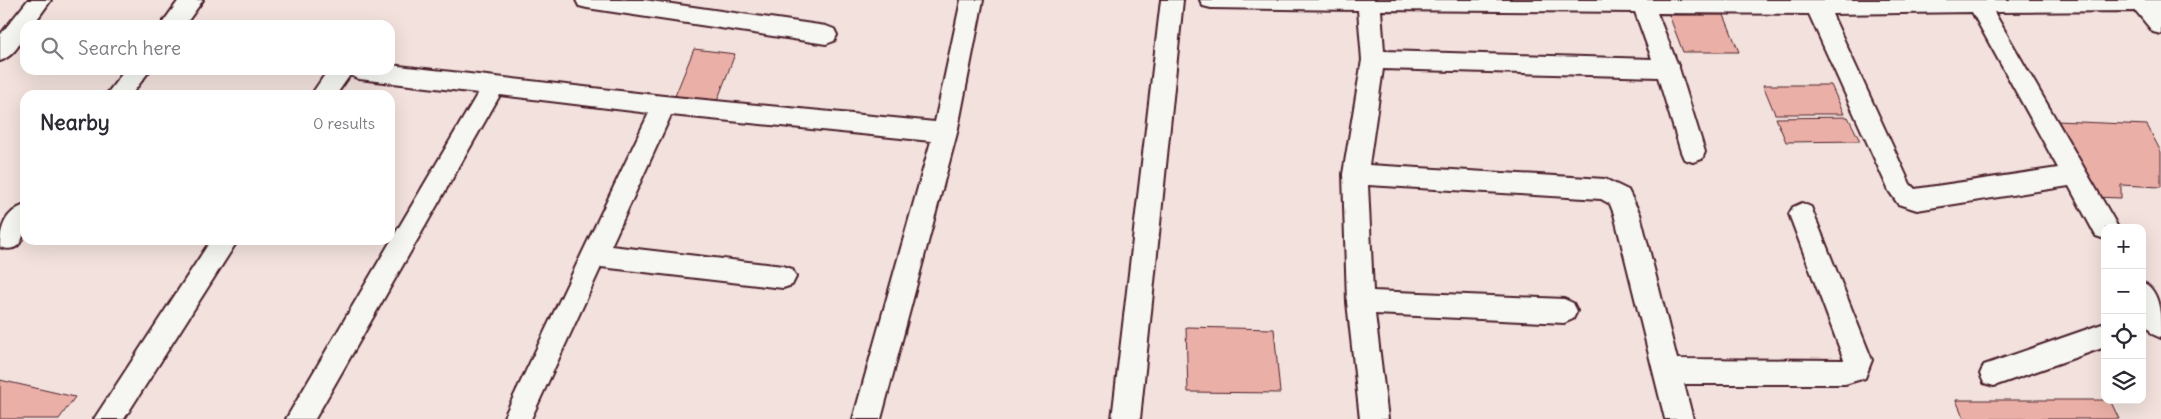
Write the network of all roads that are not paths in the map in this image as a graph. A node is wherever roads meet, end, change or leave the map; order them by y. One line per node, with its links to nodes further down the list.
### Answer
1 (40, 0): 12 (street)
2 (192, 0): 13 (street)
3 (972, 0): 27 (street)
4 (1172, 0): 49 (street)
5 (1211, 0): 7 (street)
6 (600, 1): 16 (street)
7 (1370, 2): 11 (street); 18 (street)
8 (2151, 2): 10 (street); 15 (street)
9 (1816, 3): 10 (street); 11 (street); 30 (street)
10 (1978, 4): 30 (street)
11 (1643, 5): 19 (street)
12 (25, 20)
13 (176, 20)
14 (20, 26): 17 (street)
15 (2161, 26)
16 (826, 35)
17 (0, 52)
18 (1373, 60): 19 (street); 29 (street)
19 (1667, 68): 28 (street)
20 (395, 74): 23 (street)
21 (134, 75): 24 (street)
22 (337, 75): 25 (street)
23 (495, 84): 26 (street); 46 (street)
24 (122, 90)
25 (327, 90)
26 (664, 105): 27 (street); 36 (street)
27 (945, 133): 48 (street)
28 (1693, 152)
29 (1355, 174): 39 (street); 43 (street)
30 (2076, 175): 33 (street)
31 (1802, 214): 43 (street)
32 (20, 221): 34 (street)
33 (2103, 224)
34 (2, 241)
35 (221, 245): 45 (street)
36 (593, 255): 37 (street); 47 (street)
37 (783, 278)
38 (2146, 301): 41 (street)
39 (1360, 302): 40 (street); 50 (street)
40 (1564, 311)
41 (2155, 320)
42 (2101, 336): 44 (street)
43 (1667, 371): 51 (street)
44 (1994, 374)
45 (108, 419)
46 (300, 419)
47 (517, 419)
48 (867, 419)
49 (1126, 419)
50 (1374, 419)
51 (1680, 419)

